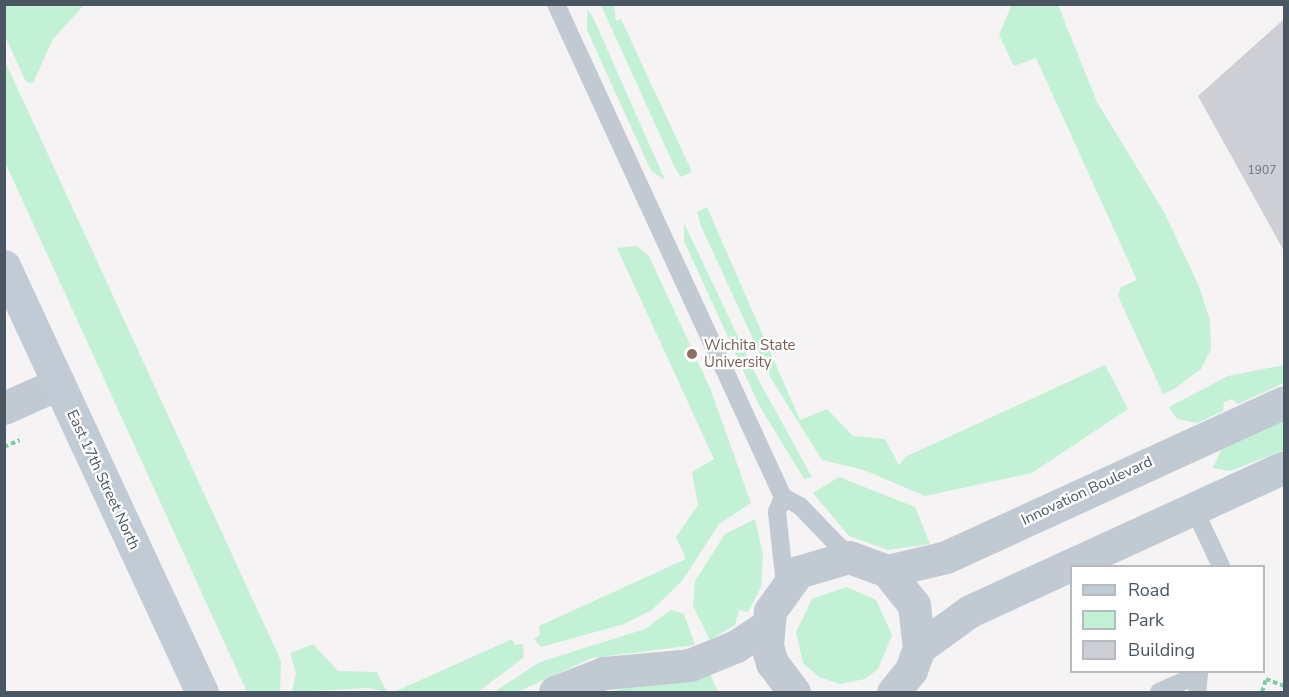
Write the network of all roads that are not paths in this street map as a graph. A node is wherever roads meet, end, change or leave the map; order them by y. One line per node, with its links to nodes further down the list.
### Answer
1 (556, 4): 7 (lane)
2 (4, 266): 3 (street, East 17th Street North)
3 (58, 384): 5 (street); 17 (street, East 17th Street North)
4 (1284, 402): 13 (street, Innovation Boulevard)
5 (4, 408)
6 (1284, 467): 8 (street)
7 (783, 497): 9 (lane); 14 (lane)
8 (1194, 509): 11 (street); 12 (lane)
9 (849, 557): 13 (street); 14 (street)
10 (1070, 565): 16 (street)
11 (1071, 565)
12 (1220, 565)
13 (887, 571): 16 (street)
14 (785, 584): 15 (street)
15 (767, 626): 18 (street); 19 (street)
16 (919, 648): 20 (street)
17 (202, 693)
18 (555, 693)
19 (794, 693)
20 (893, 693)
21 (1159, 693): 22 (lane)
22 (1197, 693)

